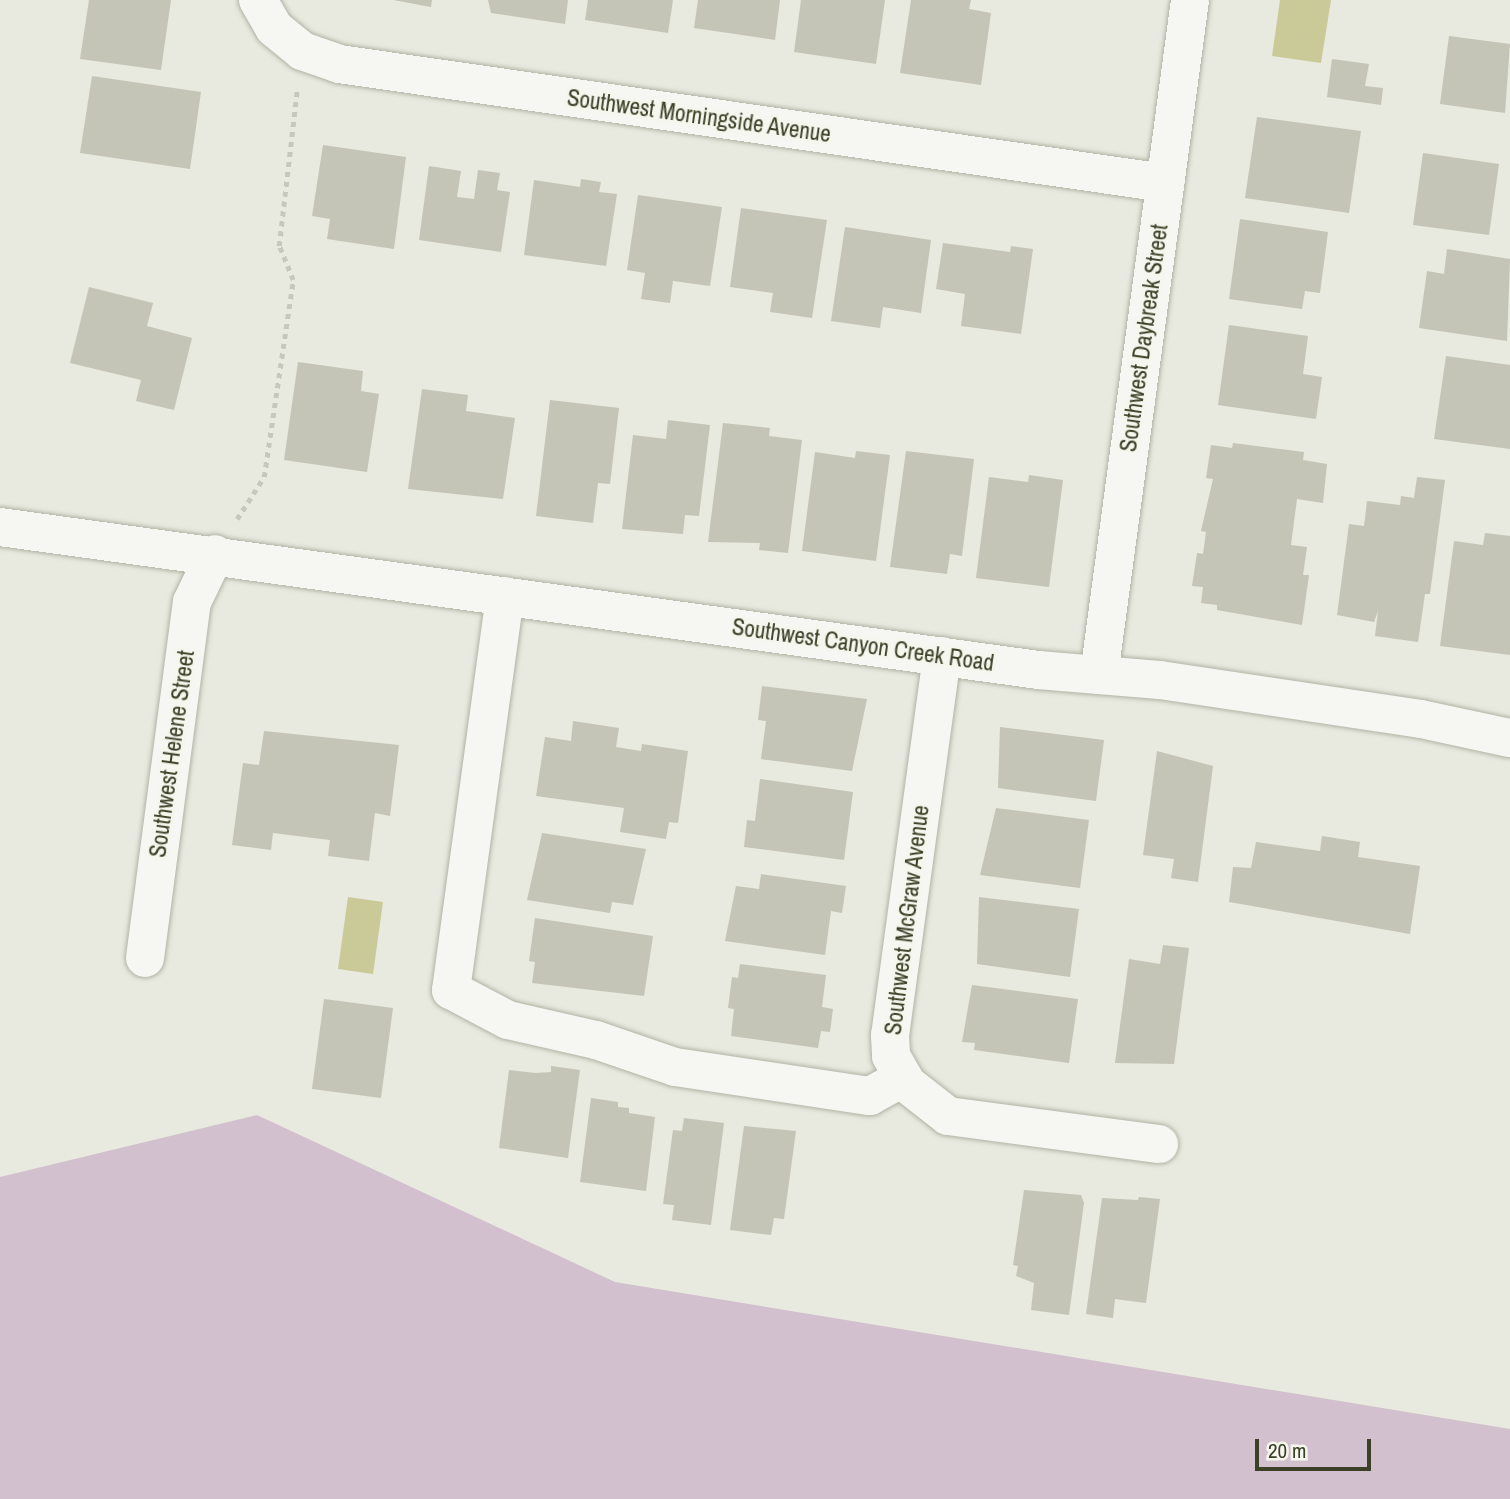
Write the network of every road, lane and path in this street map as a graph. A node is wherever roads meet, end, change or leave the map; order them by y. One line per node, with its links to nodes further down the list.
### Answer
1 (258, 0): 3 (street, Southwest Morningside Avenue)
2 (1190, 0): 4 (street, Southwest Daybreak Street)
3 (302, 51): 4 (street, Southwest Morningside Avenue); 6 (path)
4 (1165, 183): 9 (street, Southwest Daybreak Street)
5 (0, 527): 6 (street, Southwest Canyon Creek Road)
6 (215, 554): 7 (street, Southwest Canyon Creek Road); 11 (street, Southwest Helene Street)
7 (505, 596): 8 (street, Southwest Canyon Creek Road); 12 (street)
8 (942, 656): 9 (street, Southwest Canyon Creek Road); 12 (street, Southwest McGraw Avenue)
9 (1099, 675): 10 (street, Southwest Canyon Creek Road)
10 (1510, 738)
11 (145, 958)
12 (903, 1078): 13 (street, Southwest McGraw Avenue)
13 (1159, 1144)

